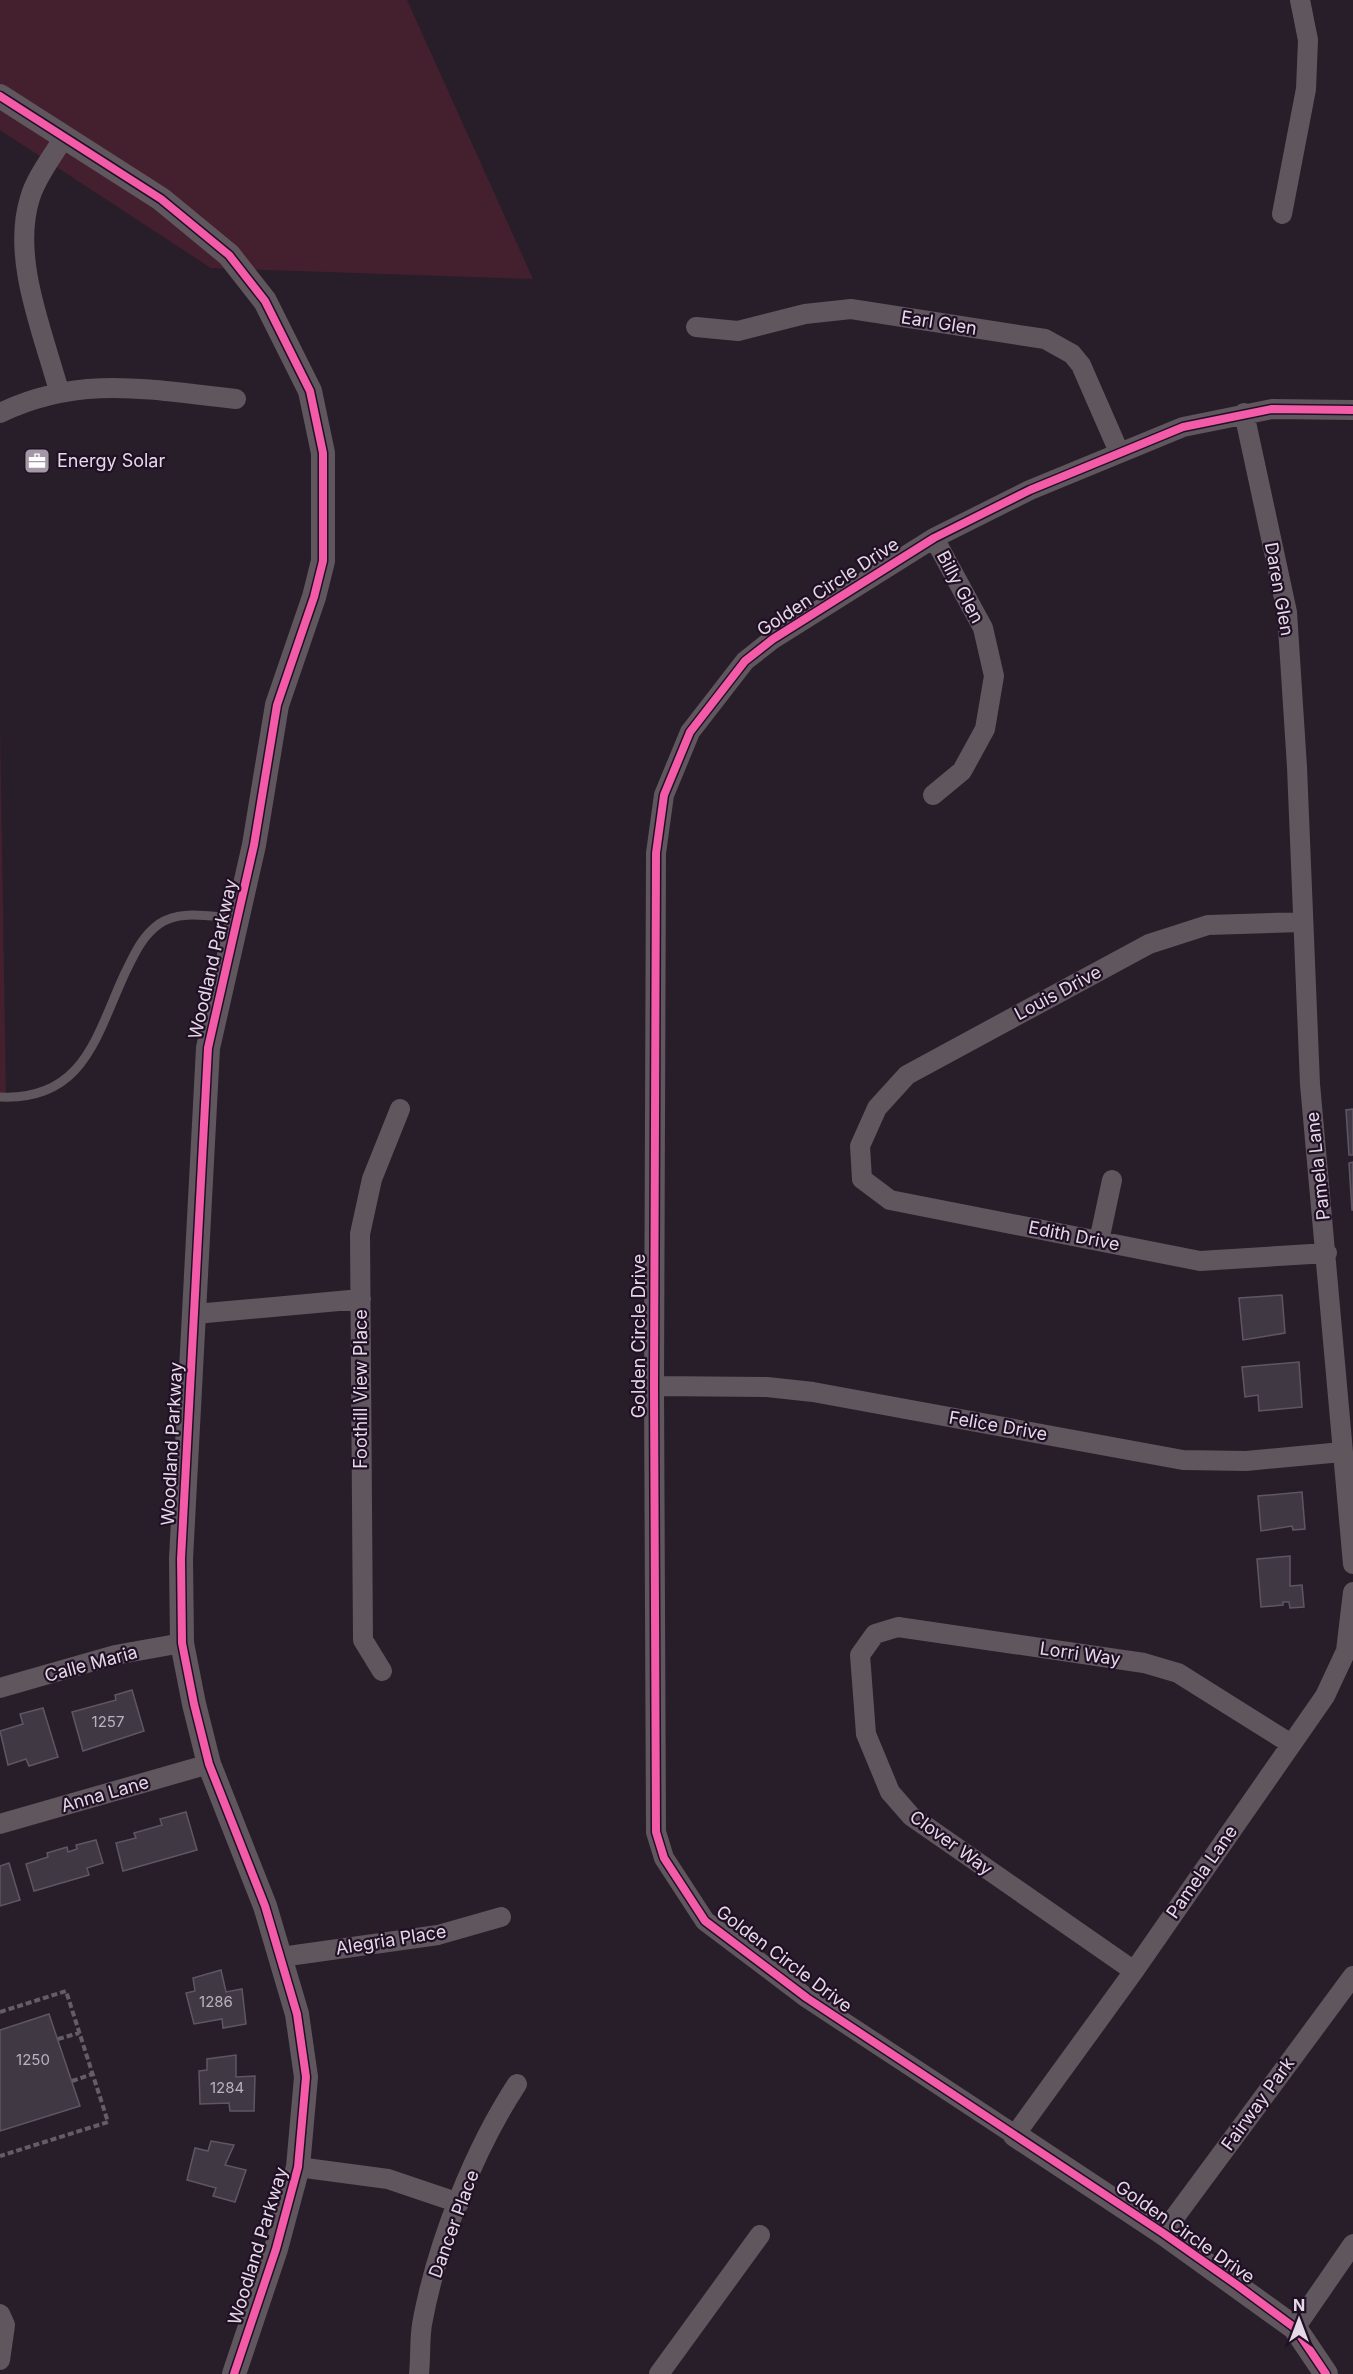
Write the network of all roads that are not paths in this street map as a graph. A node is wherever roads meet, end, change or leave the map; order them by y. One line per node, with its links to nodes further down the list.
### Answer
1 (1300, 0): 4 (street)
2 (0, 96): 3 (street, Woodland Parkway)
3 (64, 137): 6 (street); 15 (street, Woodland Parkway)
4 (1282, 214)
5 (696, 327): 11 (street, Earl Glen)
6 (60, 391): 7 (street); 9 (street)
7 (236, 399)
8 (1353, 410): 10 (street, Golden Circle Drive)
9 (0, 413)
10 (1244, 413): 11 (street, Golden Circle Drive); 13 (street, Daren Glen)
11 (1119, 452): 12 (street, Golden Circle Drive)
12 (934, 538): 14 (street, Billy Glen); 25 (street, Golden Circle Drive)
13 (1297, 767): 16 (street, Pamela Lane)
14 (933, 795)
15 (236, 918): 17 (lane); 24 (street, Woodland Parkway)
16 (1301, 922): 19 (street, Louis Drive); 22 (street, Pamela Lane)
17 (0, 1097)
18 (400, 1109): 23 (street, Foothill View Place)
19 (860, 1146): 21 (street, Edith Drive)
20 (1112, 1180): 21 (street)
21 (1099, 1241): 22 (street, Edith Drive)
22 (1327, 1253): 26 (street, Pamela Lane)
23 (361, 1299): 24 (street); 31 (street, Foothill View Place)
24 (195, 1314): 29 (street, Woodland Parkway)
25 (654, 1386): 26 (street, Felice Drive); 41 (street, Golden Circle Drive)
26 (1342, 1452): 27 (street, Pamela Lane)
27 (1353, 1564)
28 (1353, 1592): 33 (street, Pamela Lane)
29 (182, 1643): 32 (street, Calle Maria); 34 (street, Woodland Parkway)
30 (860, 1654): 33 (street, Lorri Way); 38 (street, Clover Way)
31 (382, 1671)
32 (0, 1688)
33 (1291, 1744): 38 (street, Pamela Lane)
34 (209, 1764): 35 (street, Anna Lane); 37 (street, Woodland Parkway)
35 (0, 1824)
36 (501, 1917): 37 (street, Alegria Place)
37 (281, 1957): 42 (street, Woodland Parkway)
38 (1134, 1971): 41 (street, Pamela Lane)
39 (1353, 1976): 44 (street, Fairway Park)
40 (517, 2084): 43 (street, Dancer Place)
41 (1015, 2135): 44 (street, Golden Circle Drive)
42 (298, 2167): 43 (street); 50 (street, Woodland Parkway)
43 (459, 2203): 51 (street, Dancer Place)
44 (1163, 2233): 48 (street, Golden Circle Drive)
45 (760, 2235): 52 (street)
46 (1353, 2244): 48 (street)
47 (0, 2314): 49 (street)
48 (1295, 2328): 53 (street, Golden Circle Drive)
49 (0, 2360)
50 (234, 2374)
51 (420, 2374)
52 (659, 2374)
53 (1326, 2374)

